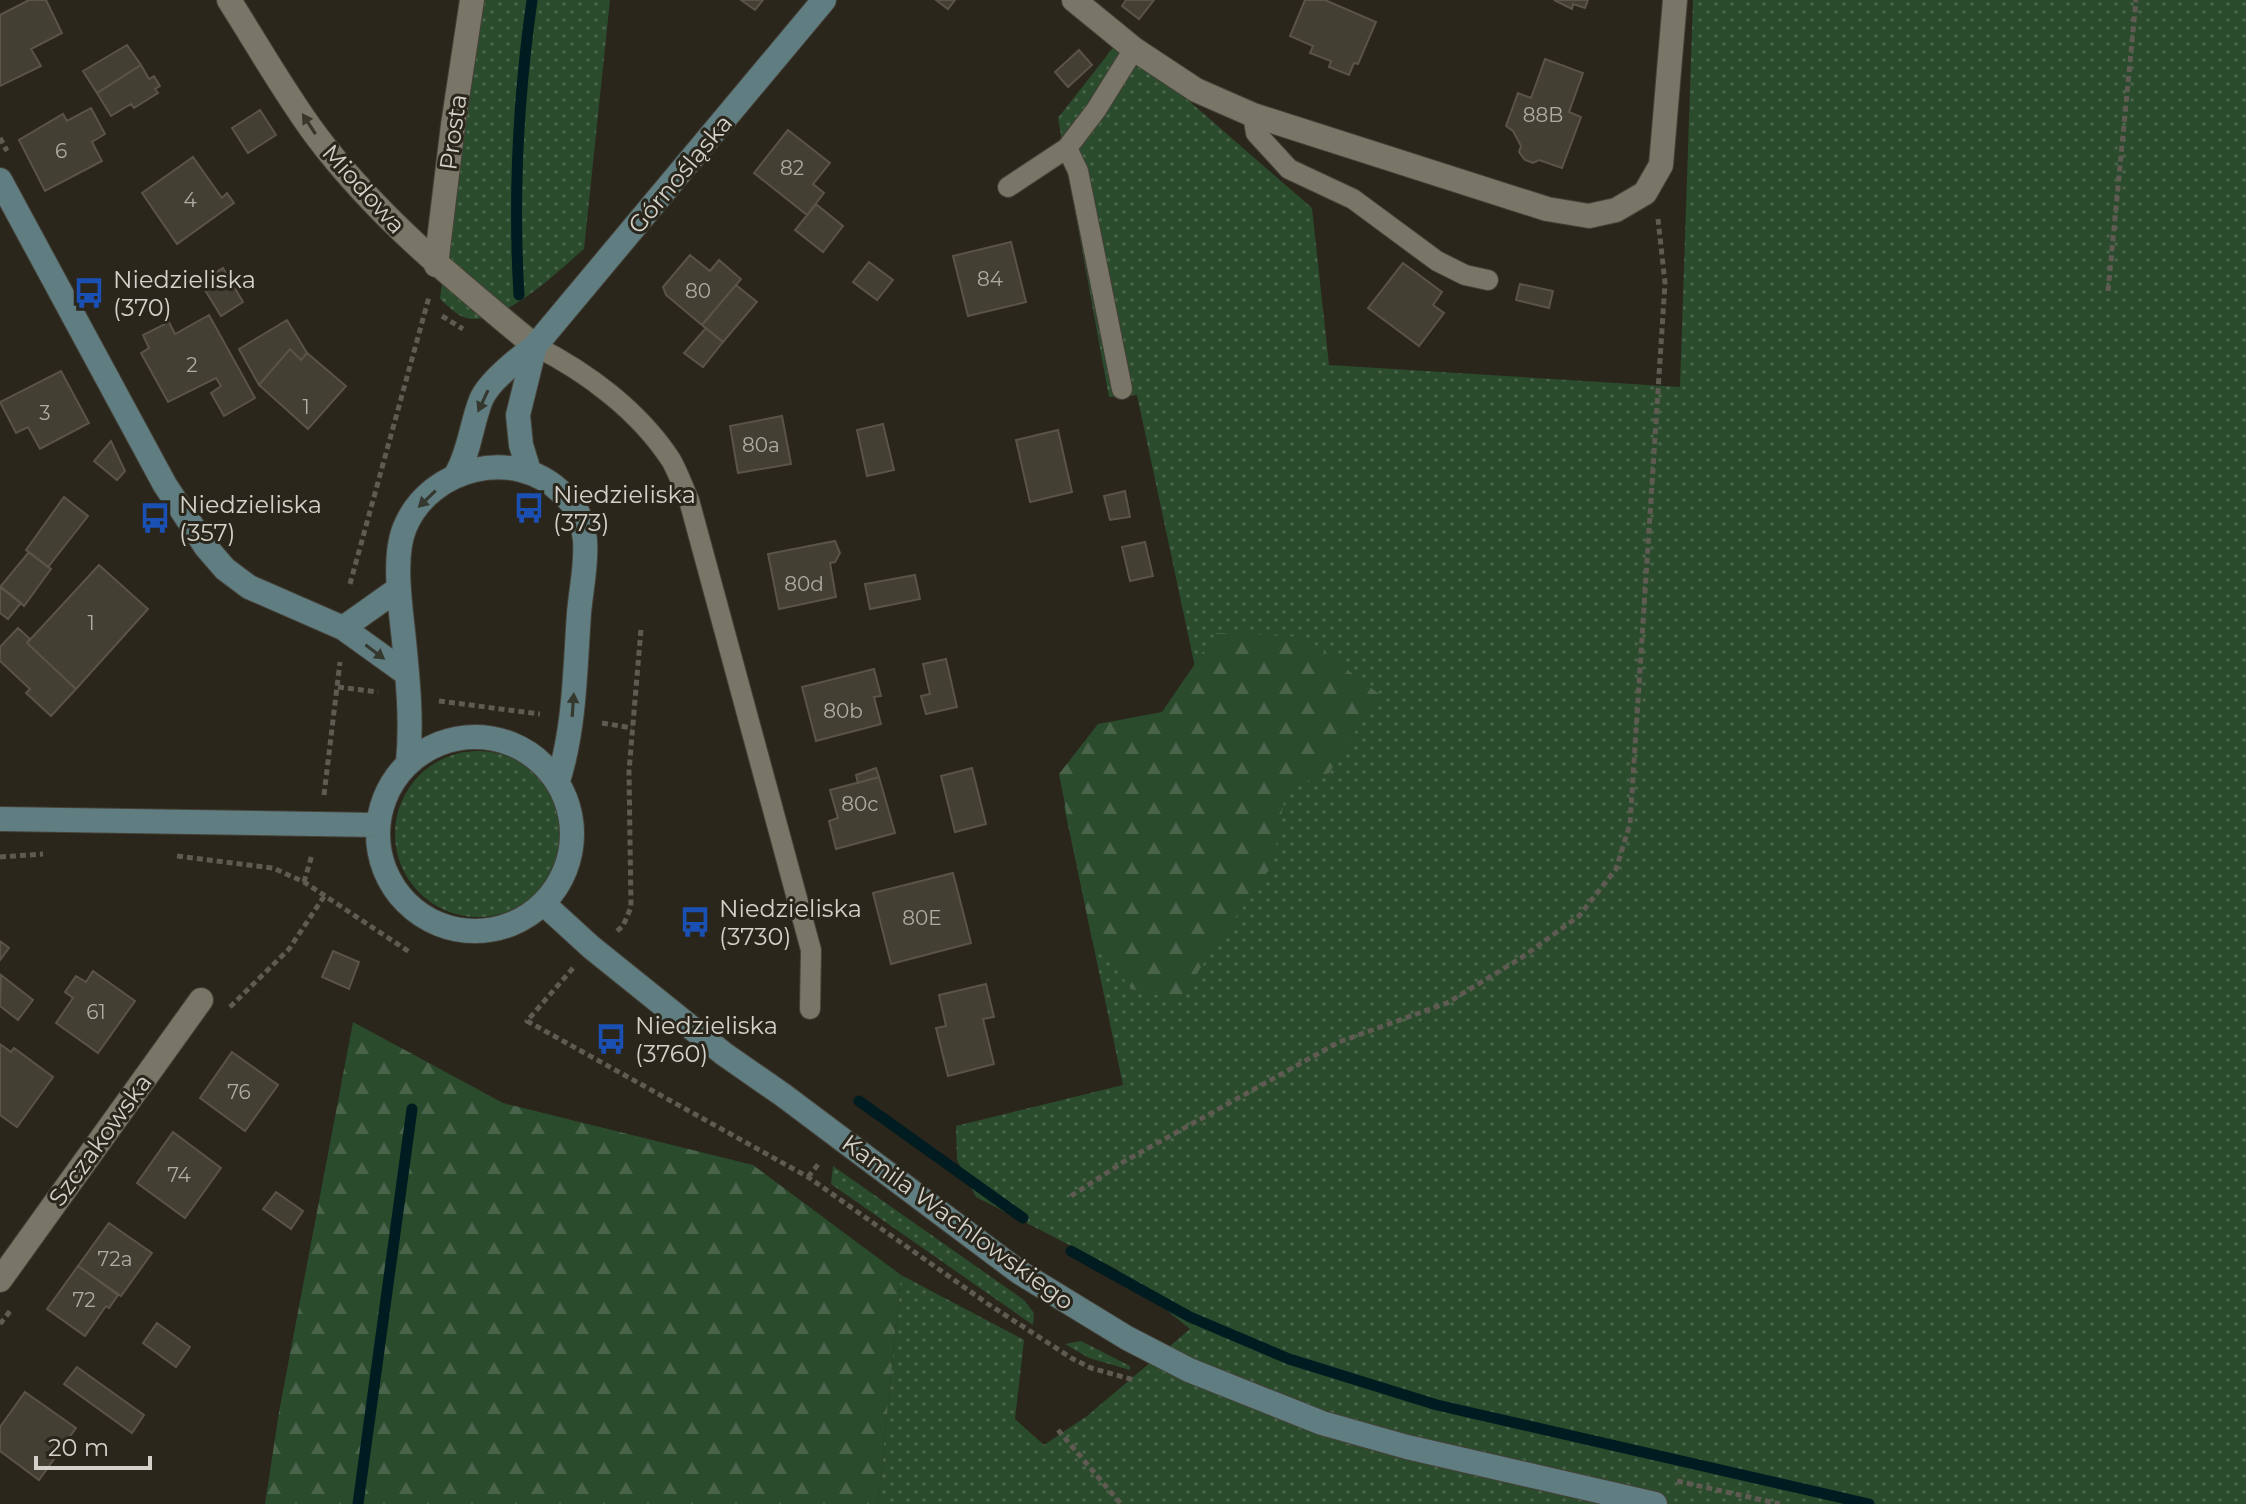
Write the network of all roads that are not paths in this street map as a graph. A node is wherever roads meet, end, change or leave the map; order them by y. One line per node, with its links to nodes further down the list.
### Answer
1 (229, 0): 11 (street, Miodowa, one-way to 1)
2 (472, 0): 11 (street, Prosta)
3 (824, 0): 13 (street, Górnośląska)
4 (1074, 0): 6 (street)
5 (1675, 0): 7 (street)
6 (1134, 49): 7 (street); 8 (lane)
7 (1253, 115): 12 (lane)
8 (1067, 148): 10 (lane); 14 (lane)
9 (0, 180): 18 (street)
10 (1008, 187)
11 (436, 265): 13 (street, Miodowa)
12 (1488, 280)
13 (535, 346): 15 (street, Górnośląska); 16 (street, Górnośląska, one-way to 16); 26 (lane)
14 (1122, 389)
15 (529, 471): 16 (street); 21 (street, one-way to 15)
16 (457, 473): 17 (street, one-way to 17)
17 (398, 589): 18 (street); 19 (street)
18 (343, 628): 19 (street, one-way to 19)
19 (407, 685): 20 (street)
20 (408, 762): 21 (street); 23 (street)
21 (558, 781): 24 (street)
22 (0, 819): 23 (street)
23 (377, 825): 24 (street)
24 (545, 905): 28 (street, Kamila Wachlowskiego)
25 (201, 1000): 27 (street, Szczakowska)
26 (810, 1009)
27 (0, 1280)
28 (1655, 1504)

